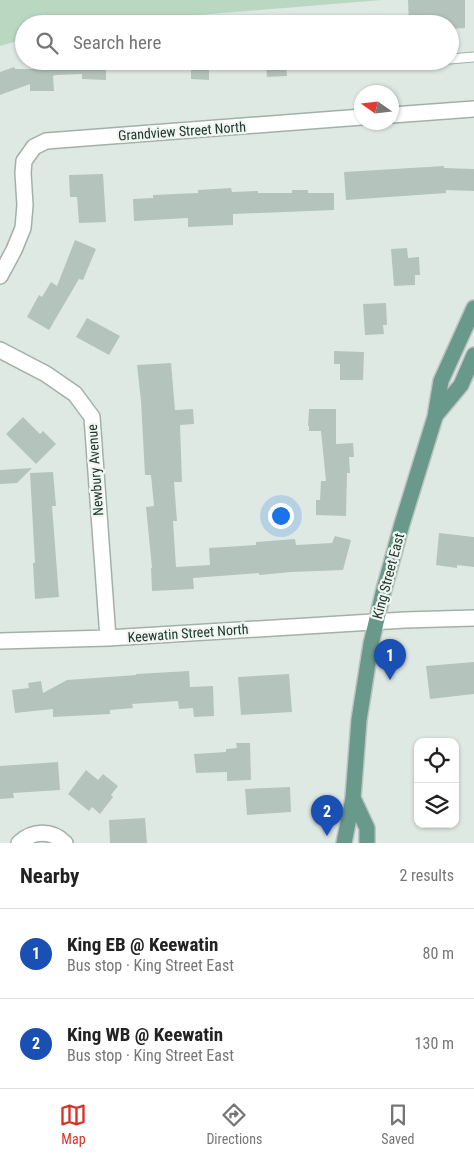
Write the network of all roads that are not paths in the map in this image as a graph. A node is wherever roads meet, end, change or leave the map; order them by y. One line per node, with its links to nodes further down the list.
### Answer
1 (474, 57): 2 (lane)
2 (459, 58)
3 (474, 109): 4 (street)
4 (399, 114)
5 (354, 118): 6 (street, Grandview Street North)
6 (0, 276)
7 (474, 308): 10 (main road, King Street East)
8 (0, 350): 13 (street, Newbury Avenue)
9 (474, 355): 10 (main road, King Street East)
10 (435, 417): 12 (main road, King Street East)
11 (474, 618): 12 (street, Keewatin Street North)
12 (376, 622): 13 (street, Keewatin Street North); 15 (main road, King Street East)
13 (108, 638): 14 (street, Keewatin Street North)
14 (0, 641)
15 (353, 798): 18 (main road, King Street East); 19 (main road, King Street East)
16 (20, 843): 17 (street)
17 (65, 843)
18 (344, 843)
19 (367, 843)

